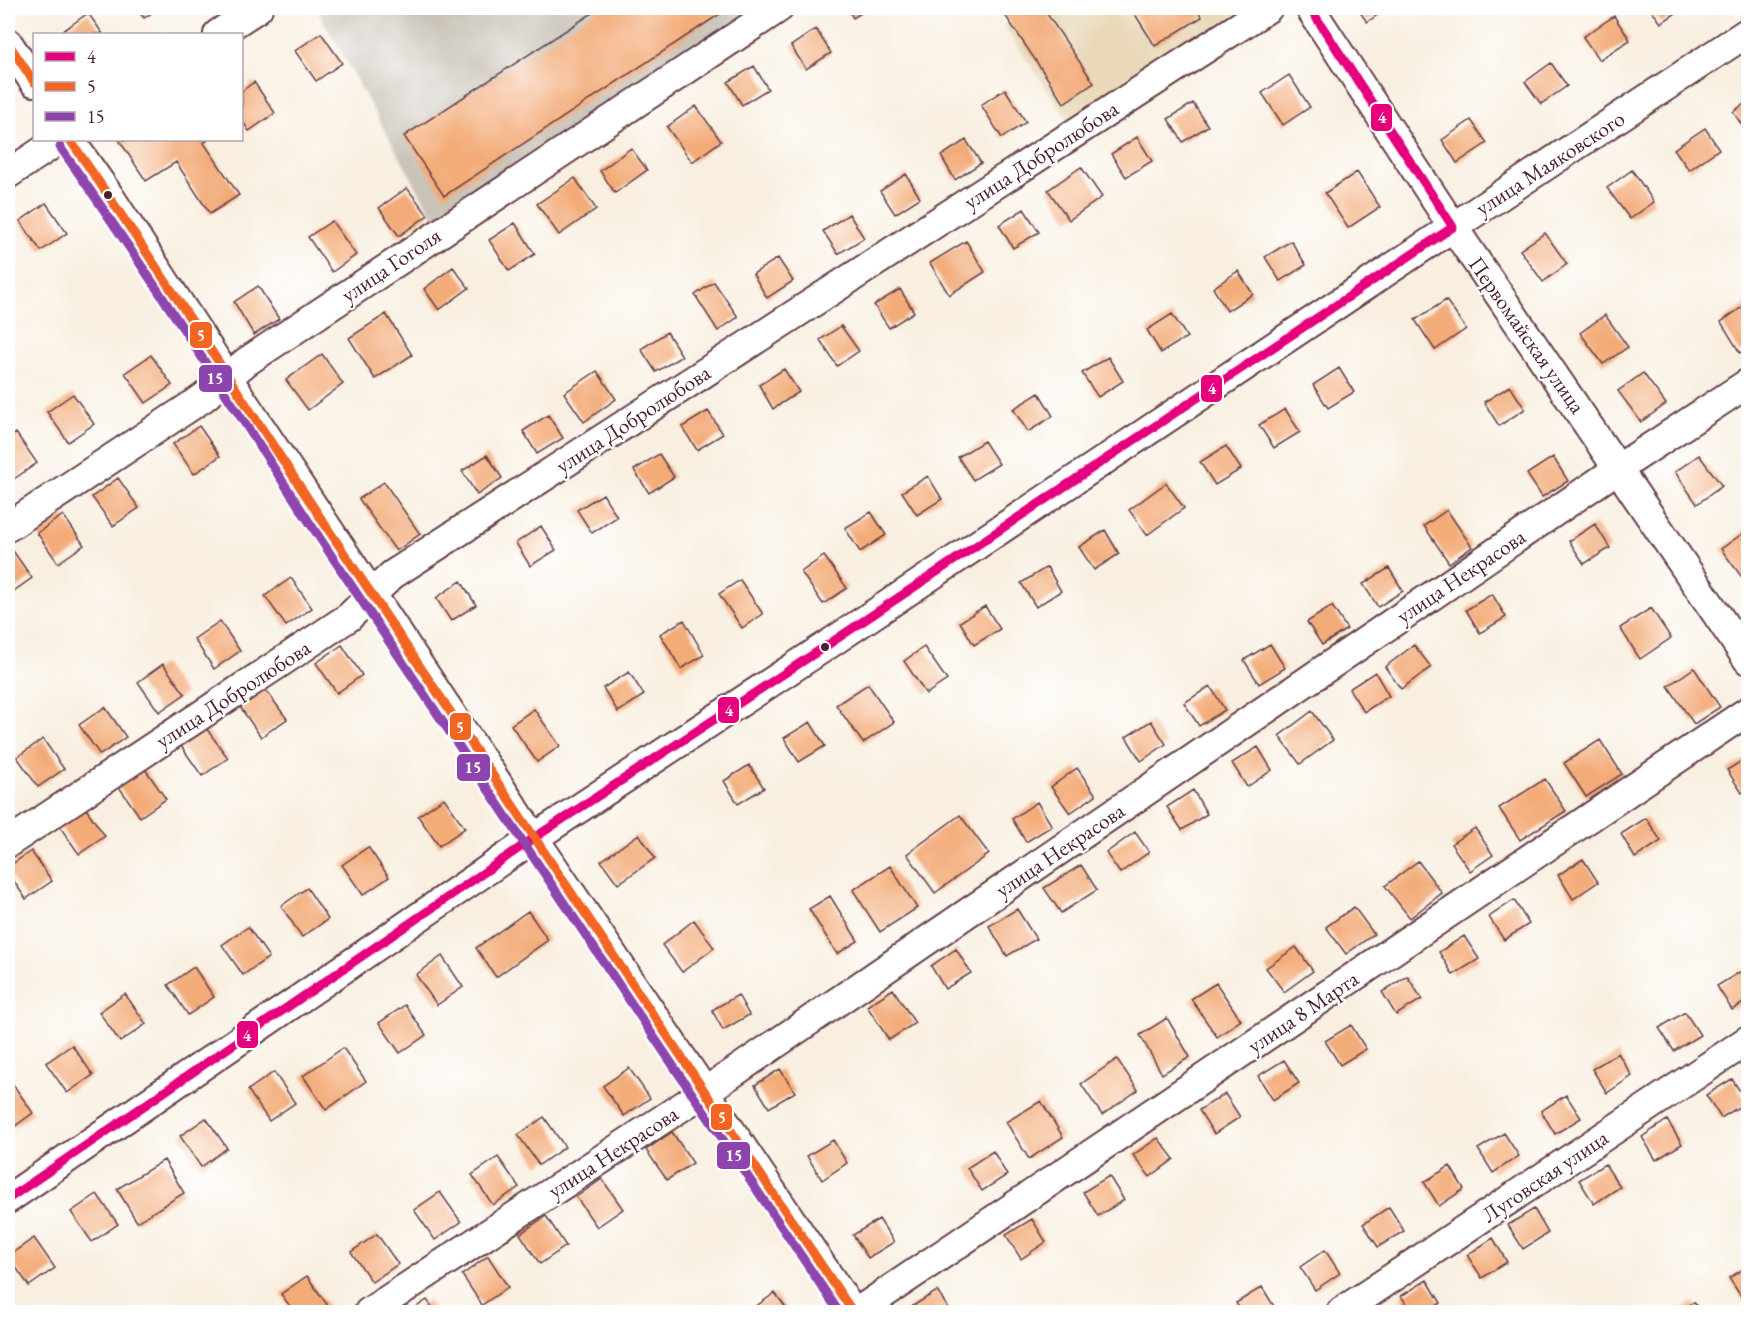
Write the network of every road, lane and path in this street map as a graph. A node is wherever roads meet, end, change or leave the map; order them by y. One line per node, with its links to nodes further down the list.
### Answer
1 (258, 8): 6 (street)
2 (779, 8): 13 (street, улица Гоголя)
3 (1268, 8): 17 (street, улица Добролюбова)
4 (1310, 8): 12 (street, Первомайская улица)
5 (1749, 32): 12 (street, улица Маяковского)
6 (220, 33)
7 (8, 43): 8 (street)
8 (33, 80)
9 (58, 141): 11 (street)
10 (71, 141): 13 (street)
11 (8, 174)
12 (1453, 226): 15 (street, Первомайская улица); 20 (street, улица Маяковского)
13 (227, 377): 16 (street, улица Гоголя); 17 (street)
14 (1749, 383): 15 (street, улица Некрасова)
15 (1619, 468): 18 (street, Первомайская улица); 23 (street, улица Некрасова)
16 (8, 527)
17 (372, 594): 20 (street); 21 (street, улица Добролюбова)
18 (1749, 660)
19 (1749, 711): 26 (street, улица 8 Марта)
20 (534, 838): 23 (street); 24 (street, улица Маяковского)
21 (8, 843)
22 (1749, 1040): 27 (street, Луговская улица)
23 (705, 1092): 25 (street, улица Некрасова); 26 (street)
24 (8, 1199)
25 (369, 1312)
26 (855, 1312)
27 (1341, 1312)

